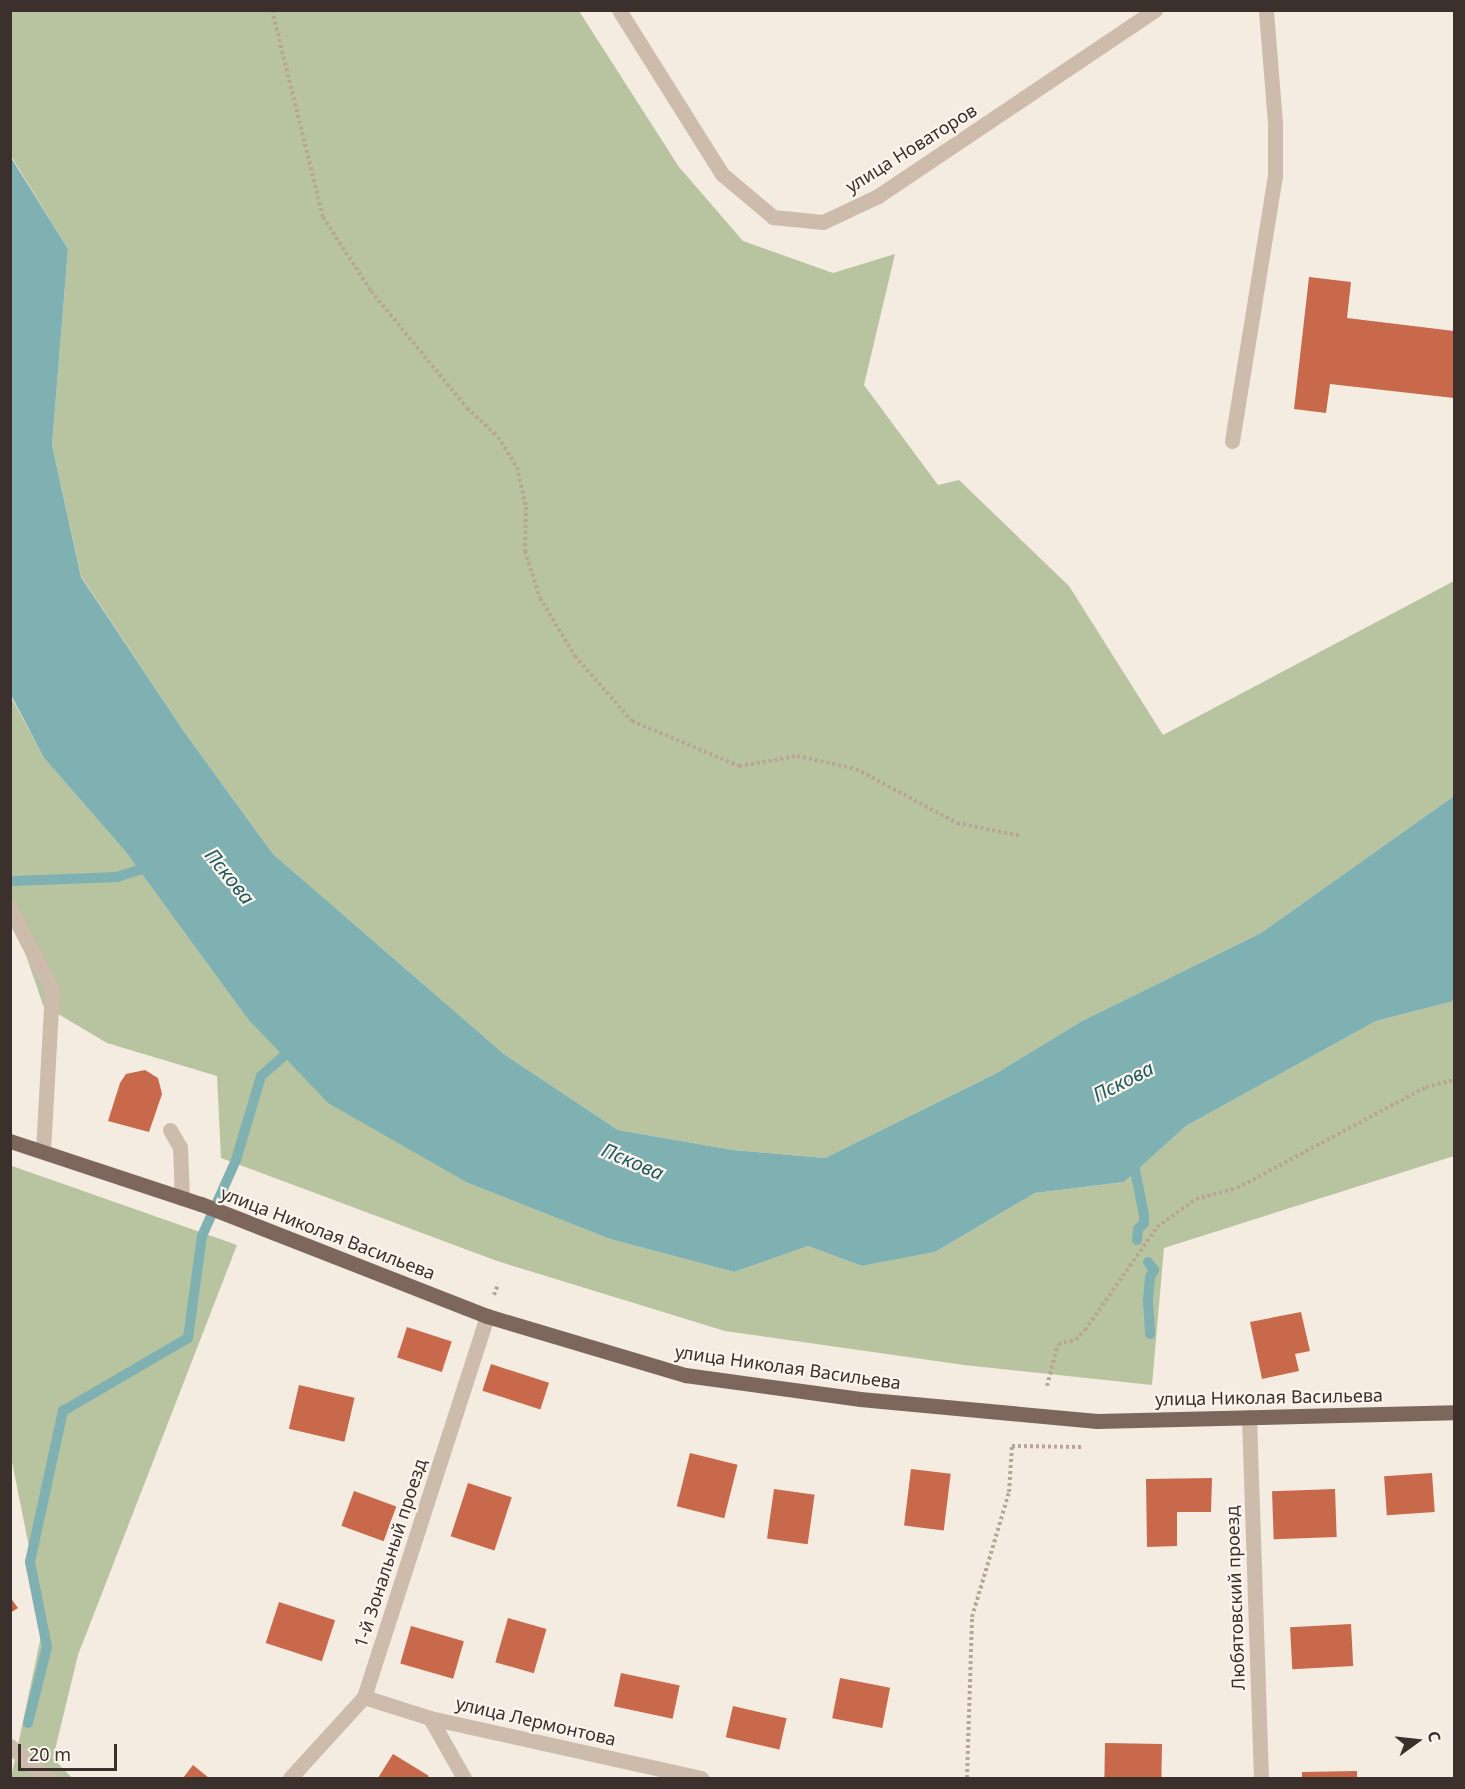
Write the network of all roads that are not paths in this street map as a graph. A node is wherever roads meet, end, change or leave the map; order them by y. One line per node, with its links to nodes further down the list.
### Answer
1 (619, 10): 2 (street, улица Новаторов)
2 (1155, 10)
3 (1266, 10): 4 (street)
4 (1232, 441)
5 (10, 908): 8 (street)
6 (170, 1130): 9 (street)
7 (10, 1141): 8 (main road, улица Николая Васильева)
8 (43, 1150): 9 (main road, улица Николая Васильева)
9 (182, 1198): 10 (main road, улица Николая Васильева)
10 (487, 1316): 12 (main road, улица Николая Васильева); 13 (street, 1-й Зональный проезд)
11 (1455, 1412): 12 (main road, улица Николая Васильева)
12 (1249, 1417): 20 (street, Любятовский проезд)
13 (364, 1697): 14 (street, улица Лермонтова); 17 (street, 1-й Зональный проезд)
14 (430, 1718): 18 (street); 19 (street, улица Лермонтова)
15 (10, 1746): 16 (street)
16 (48, 1779)
17 (290, 1779)
18 (464, 1779)
19 (701, 1779)
20 (1261, 1779)

